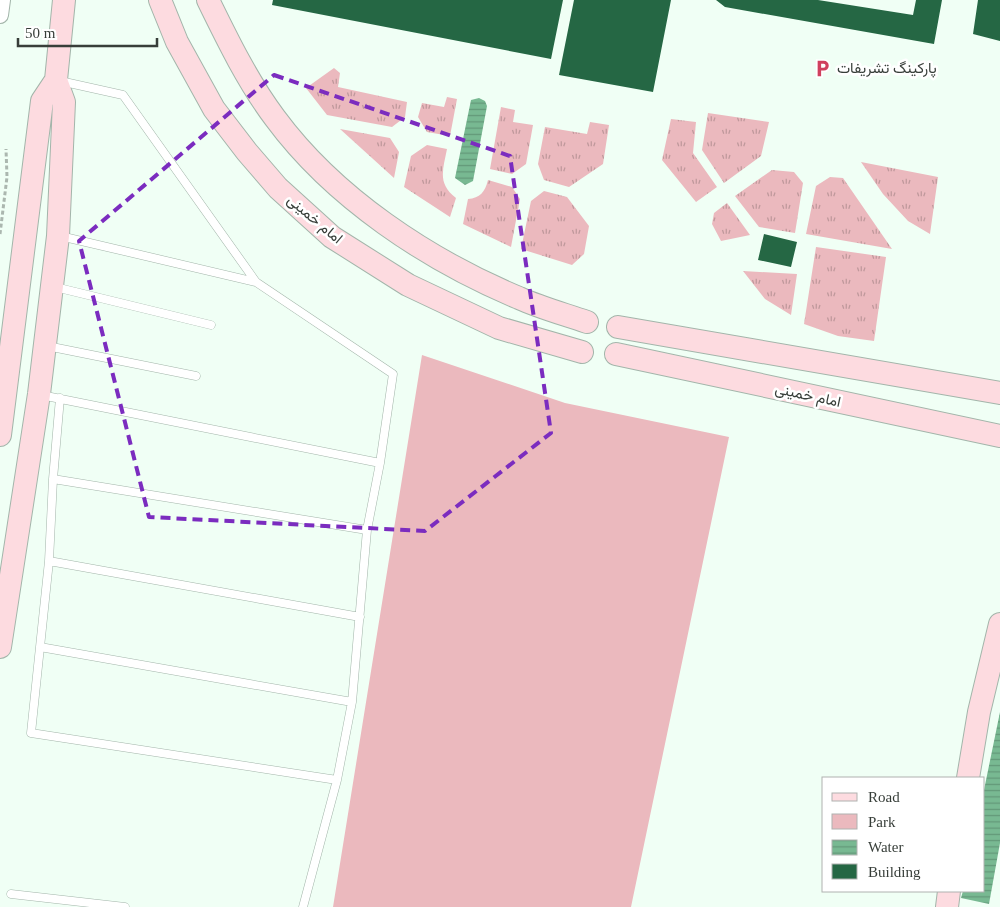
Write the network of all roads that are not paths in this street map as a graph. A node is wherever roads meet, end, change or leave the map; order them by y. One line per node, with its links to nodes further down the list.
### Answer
1 (2, 0): 5 (street)
2 (64, 0): 6 (street)
3 (160, 0): 14 (street, امام خمینی)
4 (208, 0): 10 (street)
5 (0, 15)
6 (56, 80): 7 (street); 8 (lane); 19 (street)
7 (58, 236): 8 (lane); 9 (street)
8 (256, 282): 21 (lane)
9 (53, 286): 11 (lane); 13 (street)
10 (587, 322): 12 (street); 14 (street)
11 (211, 325)
12 (618, 327): 15 (street); 17 (street)
13 (45, 346): 16 (lane); 18 (street)
14 (582, 352): 15 (street)
15 (616, 354): 20 (street, امام خمینی)
16 (196, 376)
17 (1000, 393)
18 (50, 396): 21 (lane); 22 (lane); 27 (street)
19 (0, 435)
20 (1000, 436)
21 (380, 463): 23 (lane)
22 (53, 479): 23 (lane); 24 (lane)
23 (367, 530): 25 (lane)
24 (49, 561): 25 (lane); 28 (lane)
25 (360, 617): 29 (lane)
26 (1000, 624): 30 (street)
27 (0, 647)
28 (40, 647): 29 (lane); 31 (lane)
29 (352, 702): 31 (lane)
30 (968, 777)
31 (337, 780): 35 (lane)
32 (949, 892): 36 (street)
33 (11, 894): 34 (lane)
34 (125, 907)
35 (304, 907)
36 (947, 907)

